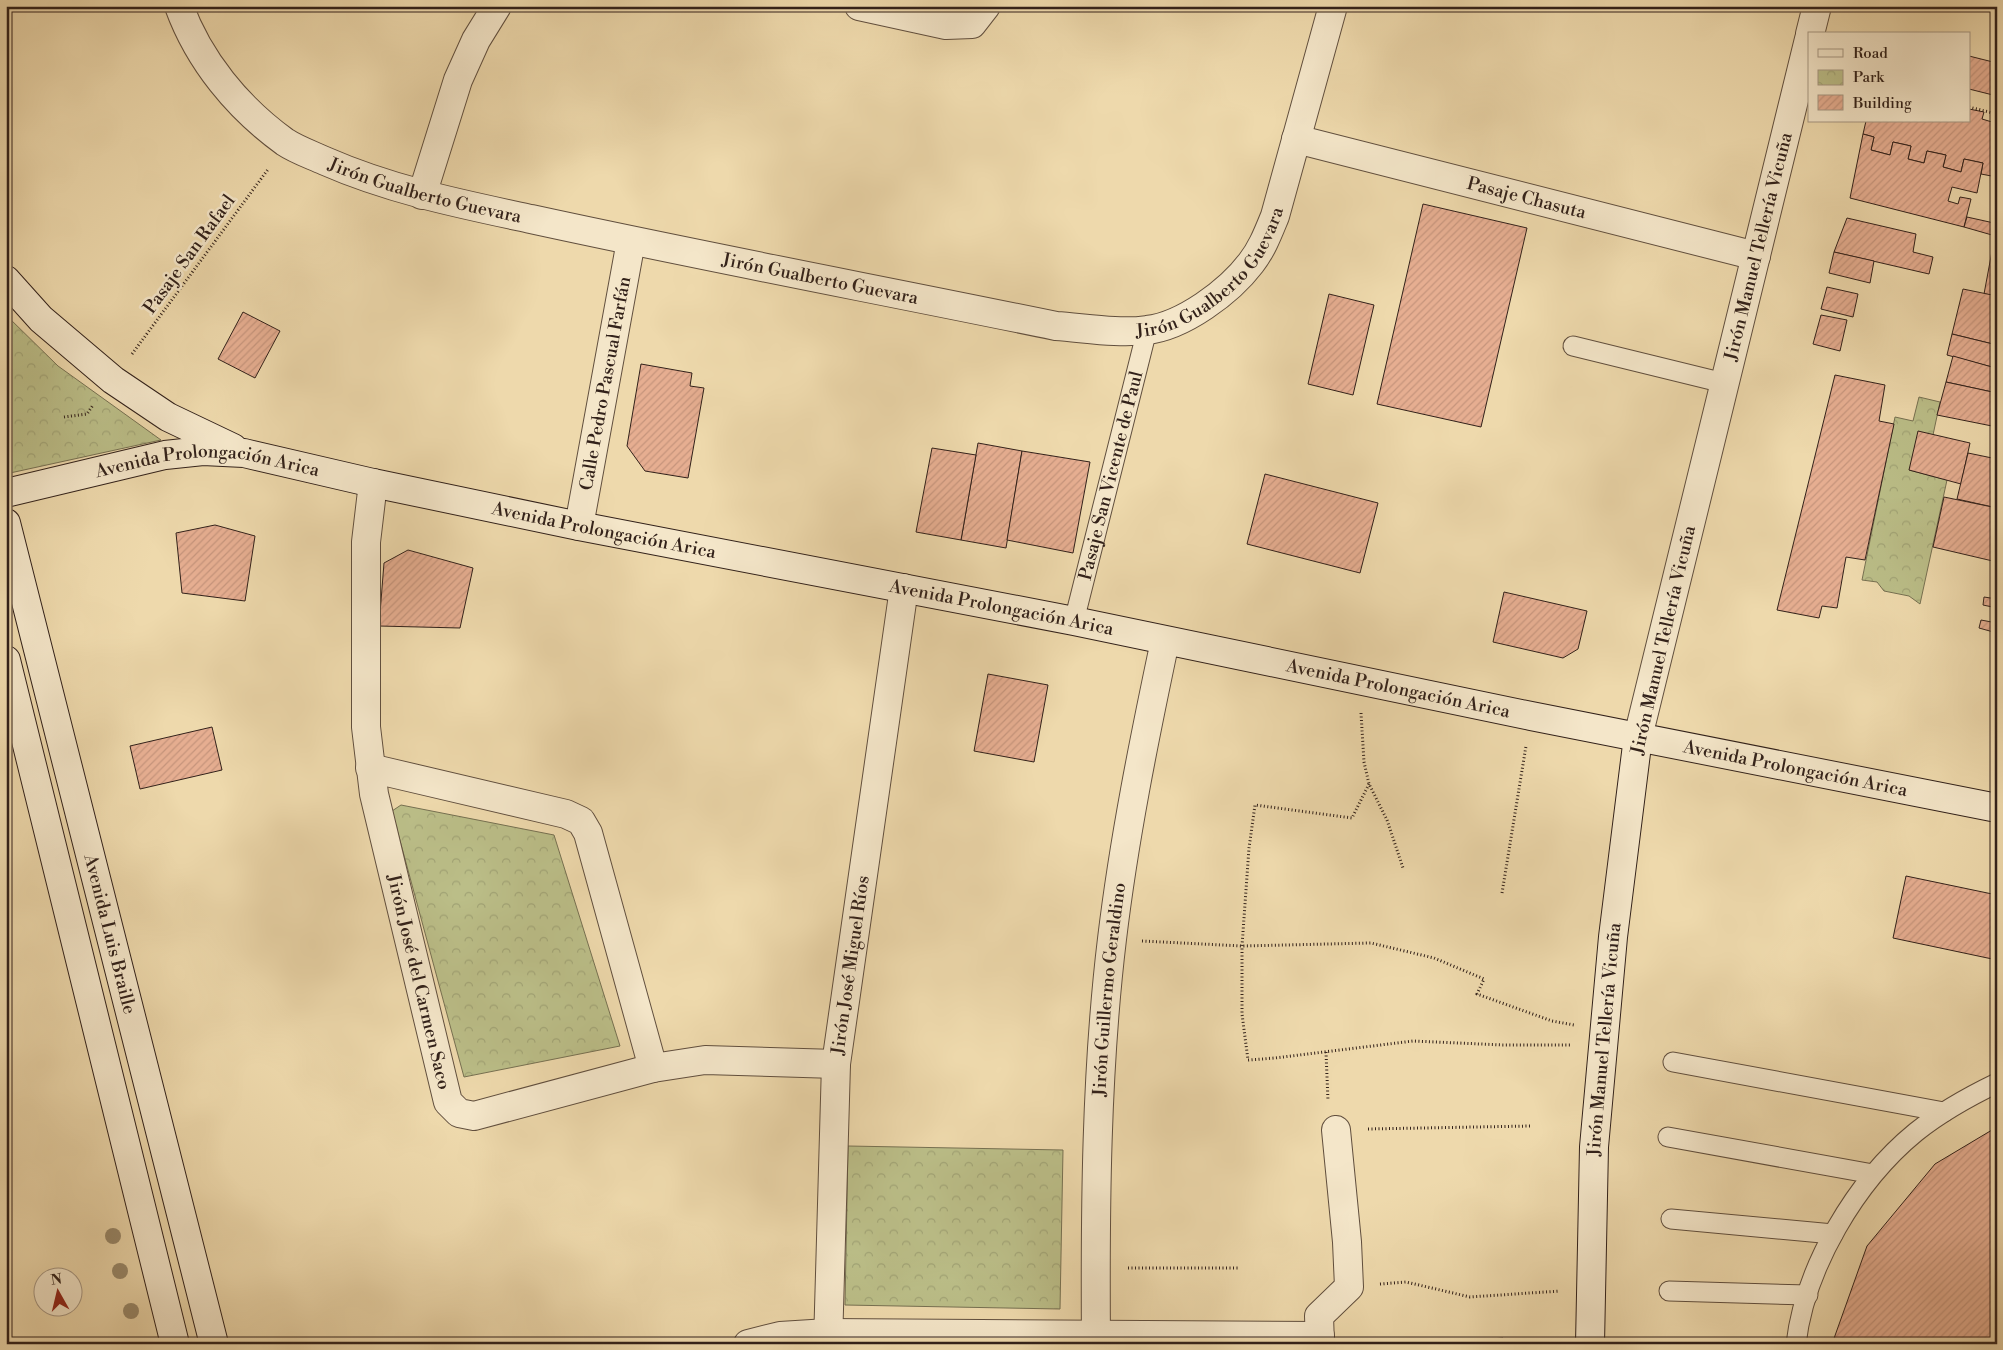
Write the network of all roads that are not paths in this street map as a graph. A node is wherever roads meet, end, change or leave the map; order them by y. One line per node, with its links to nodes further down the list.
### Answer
1 (179, 6): 10 (street, Jirón Gualberto Guevara)
2 (497, 6): 10 (street)
3 (859, 6): 4 (street)
4 (986, 6)
5 (1333, 6): 9 (street, Jirón Gualberto Guevara)
6 (1817, 6): 7 (street)
7 (1810, 32)
8 (1808, 43): 12 (street, Jirón Manuel Tellería Vicuña)
9 (1296, 138): 12 (street, Pasaje Chasuta); 14 (street, Jirón Gualberto Guevara)
10 (422, 195): 11 (street, Jirón Gualberto Guevara)
11 (631, 241): 14 (street, Jirón Gualberto Guevara); 21 (street, Calle Pedro Pascual Farfán)
12 (1756, 256): 16 (street, Jirón Manuel Tellería Vicuña)
13 (6, 280): 17 (street)
14 (1147, 330): 24 (lane, Pasaje San Vicente de Paul)
15 (1573, 346): 16 (lane)
16 (1724, 383): 27 (street, Jirón Manuel Tellería Vicuña)
17 (244, 453): 18 (street, Avenida Prolongación Arica); 19 (street, Avenida Prolongación Arica)
18 (373, 484): 21 (street, Avenida Prolongación Arica); 28 (street, Jirón José del Carmen Saco)
19 (6, 493)
20 (6, 523): 22 (street, Avenida Luis Braille)
21 (580, 526): 23 (street, Avenida Prolongación Arica)
22 (10, 552): 46 (street, Avenida Luis Braille)
23 (904, 588): 24 (street, Avenida Prolongación Arica); 31 (street, Jirón José Miguel Ríos)
24 (1074, 621): 25 (street, Avenida Prolongación Arica)
25 (1164, 641): 27 (street, Avenida Prolongación Arica); 43 (street, Jirón Guillermo Geraldino)
26 (6, 660): 45 (street, Avenida Luis Braille)
27 (1638, 737): 29 (street, Avenida Prolongación Arica); 48 (street, Jirón Manuel Tellería Vicuña)
28 (370, 768): 32 (street); 32 (street, Jirón José del Carmen Saco)
29 (1995, 802)
30 (1673, 1062): 34 (lane)
31 (836, 1064): 32 (street, Jirón José del Carmen Saco); 42 (street, Jirón José Miguel Ríos)
32 (653, 1068)
33 (1997, 1083): 34 (lane)
34 (1944, 1112): 37 (lane)
35 (1336, 1130): 44 (street)
36 (1668, 1137): 37 (lane)
37 (1873, 1174): 39 (lane)
38 (1671, 1219): 39 (lane)
39 (1834, 1234): 41 (lane)
40 (1669, 1291): 41 (lane)
41 (1808, 1295): 49 (lane)
42 (828, 1339): 43 (street); 47 (street)
43 (1096, 1340): 44 (street)
44 (1320, 1340)
45 (175, 1344)
46 (214, 1344)
47 (748, 1344)
48 (1590, 1344)
49 (1796, 1344)

